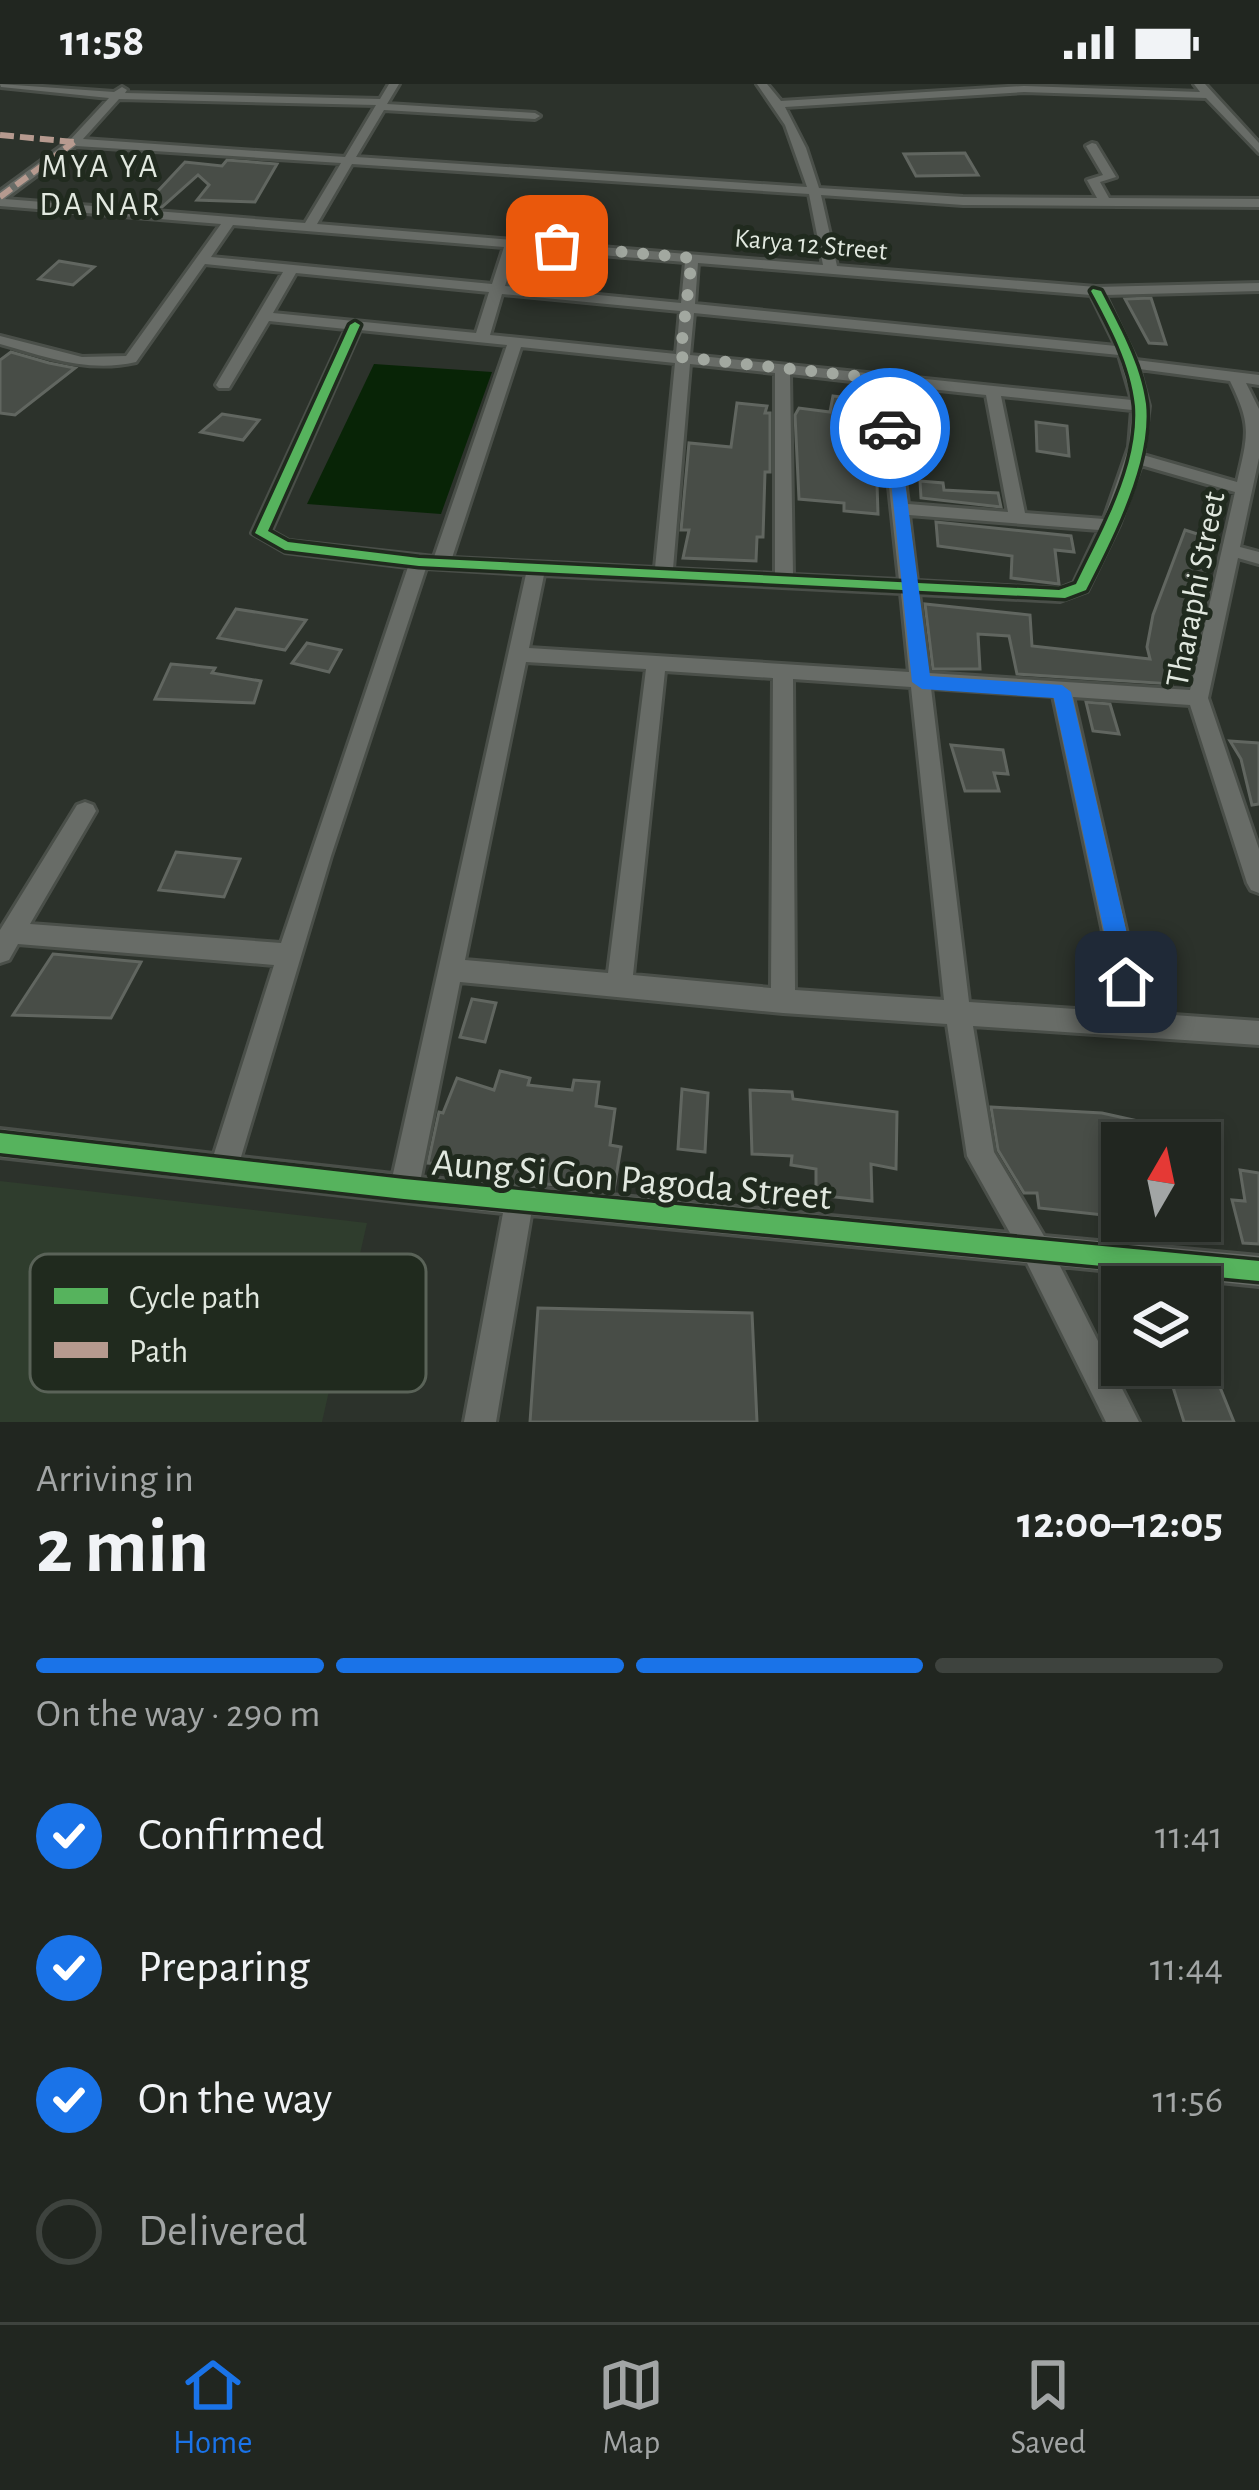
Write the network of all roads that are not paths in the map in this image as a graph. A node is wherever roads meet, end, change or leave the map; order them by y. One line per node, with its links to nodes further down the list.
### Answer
1 (2, 84): 5 (street)
2 (394, 84): 8 (street)
3 (762, 84): 7 (street)
4 (1199, 84): 6 (street)
5 (122, 90): 8 (street); 10 (street)
6 (1208, 95): 7 (street); 12 (street)
7 (780, 104): 14 (street)
8 (382, 105): 9 (street); 13 (street)
9 (535, 116)
10 (74, 142): 13 (street); 15 (street)
11 (1092, 146): 16 (street)
12 (1258, 146)
13 (350, 163): 14 (street); 19 (street)
14 (812, 192): 16 (street); 24 (street)
15 (0, 199): 18 (street, Karya 12 Street)
16 (1106, 202): 17 (street)
17 (1259, 203)
18 (231, 219): 19 (street, Karya 12 Street); 22 (street)
19 (310, 225): 20 (street, Karya 12 Street)
20 (512, 242): 21 (street, Karya 12 Street); 26 (street)
21 (692, 258): 24 (street, Karya 12 Street); 28 (street)
22 (205, 260): 23 (street); 32 (street)
23 (291, 270): 26 (street); 29 (street)
24 (832, 271): 27 (street, Karya 12 Street)
25 (1259, 287): 27 (street, Karya 12 Street)
26 (497, 289): 28 (street); 31 (street)
27 (1096, 291): 35 (street)
28 (686, 306): 34 (street); 35 (street)
29 (264, 316): 30 (street); 40 (street)
30 (355, 325): 31 (street); 50 (street)
31 (482, 336): 33 (street)
32 (0, 340)
33 (516, 340): 34 (street); 50 (street)
34 (680, 357): 36 (street); 52 (street)
35 (1125, 357): 37 (street); 42 (street)
36 (782, 368): 38 (street); 53 (street)
37 (1235, 375): 39 (street); 44 (street, Tharaphi Street)
38 (885, 379): 41 (street); 45 (street)
39 (1259, 380)
40 (224, 385)
41 (993, 392): 42 (street); 46 (street)
42 (1141, 406): 43 (street)
43 (1135, 458): 44 (street); 47 (street)
44 (1244, 489): 48 (street, Tharaphi Street)
45 (901, 508): 46 (street); 54 (street)
46 (1017, 516): 47 (street)
47 (1110, 525): 54 (street)
48 (1229, 550): 49 (street); 60 (street, Tharaphi Street)
49 (1259, 558)
50 (430, 563): 51 (street); 64 (street)
51 (536, 568): 52 (street); 55 (street)
52 (663, 575): 53 (street)
53 (784, 581): 54 (street)
54 (910, 588): 58 (street)
55 (518, 654): 56 (street); 65 (street)
56 (656, 664): 57 (street); 66 (street)
57 (783, 672): 58 (street); 67 (street)
58 (922, 682): 59 (street); 68 (street)
59 (1062, 692): 60 (street); 69 (street)
60 (1198, 698): 62 (street, Tharaphi Street)
61 (85, 812): 63 (street)
62 (1259, 883)
63 (6, 943): 64 (street)
64 (289, 955): 72 (street)
65 (452, 970): 66 (street); 73 (street)
66 (620, 986): 67 (street)
67 (784, 1001): 68 (street)
68 (958, 1011): 69 (street); 75 (street)
69 (1135, 1023): 70 (street)
70 (1259, 1033)
71 (0, 1143): 72 (street, Aung Si Gon Pagoda Street)
72 (223, 1170): 73 (street, Aung Si Gon Pagoda Street)
73 (404, 1190): 74 (street, Aung Si Gon Pagoda Street)
74 (519, 1200): 75 (street, Aung Si Gon Pagoda Street); 77 (street)
75 (1035, 1249): 76 (street, Aung Si Gon Pagoda Street); 78 (street)
76 (1259, 1271)
77 (480, 1422)
78 (1123, 1422)

